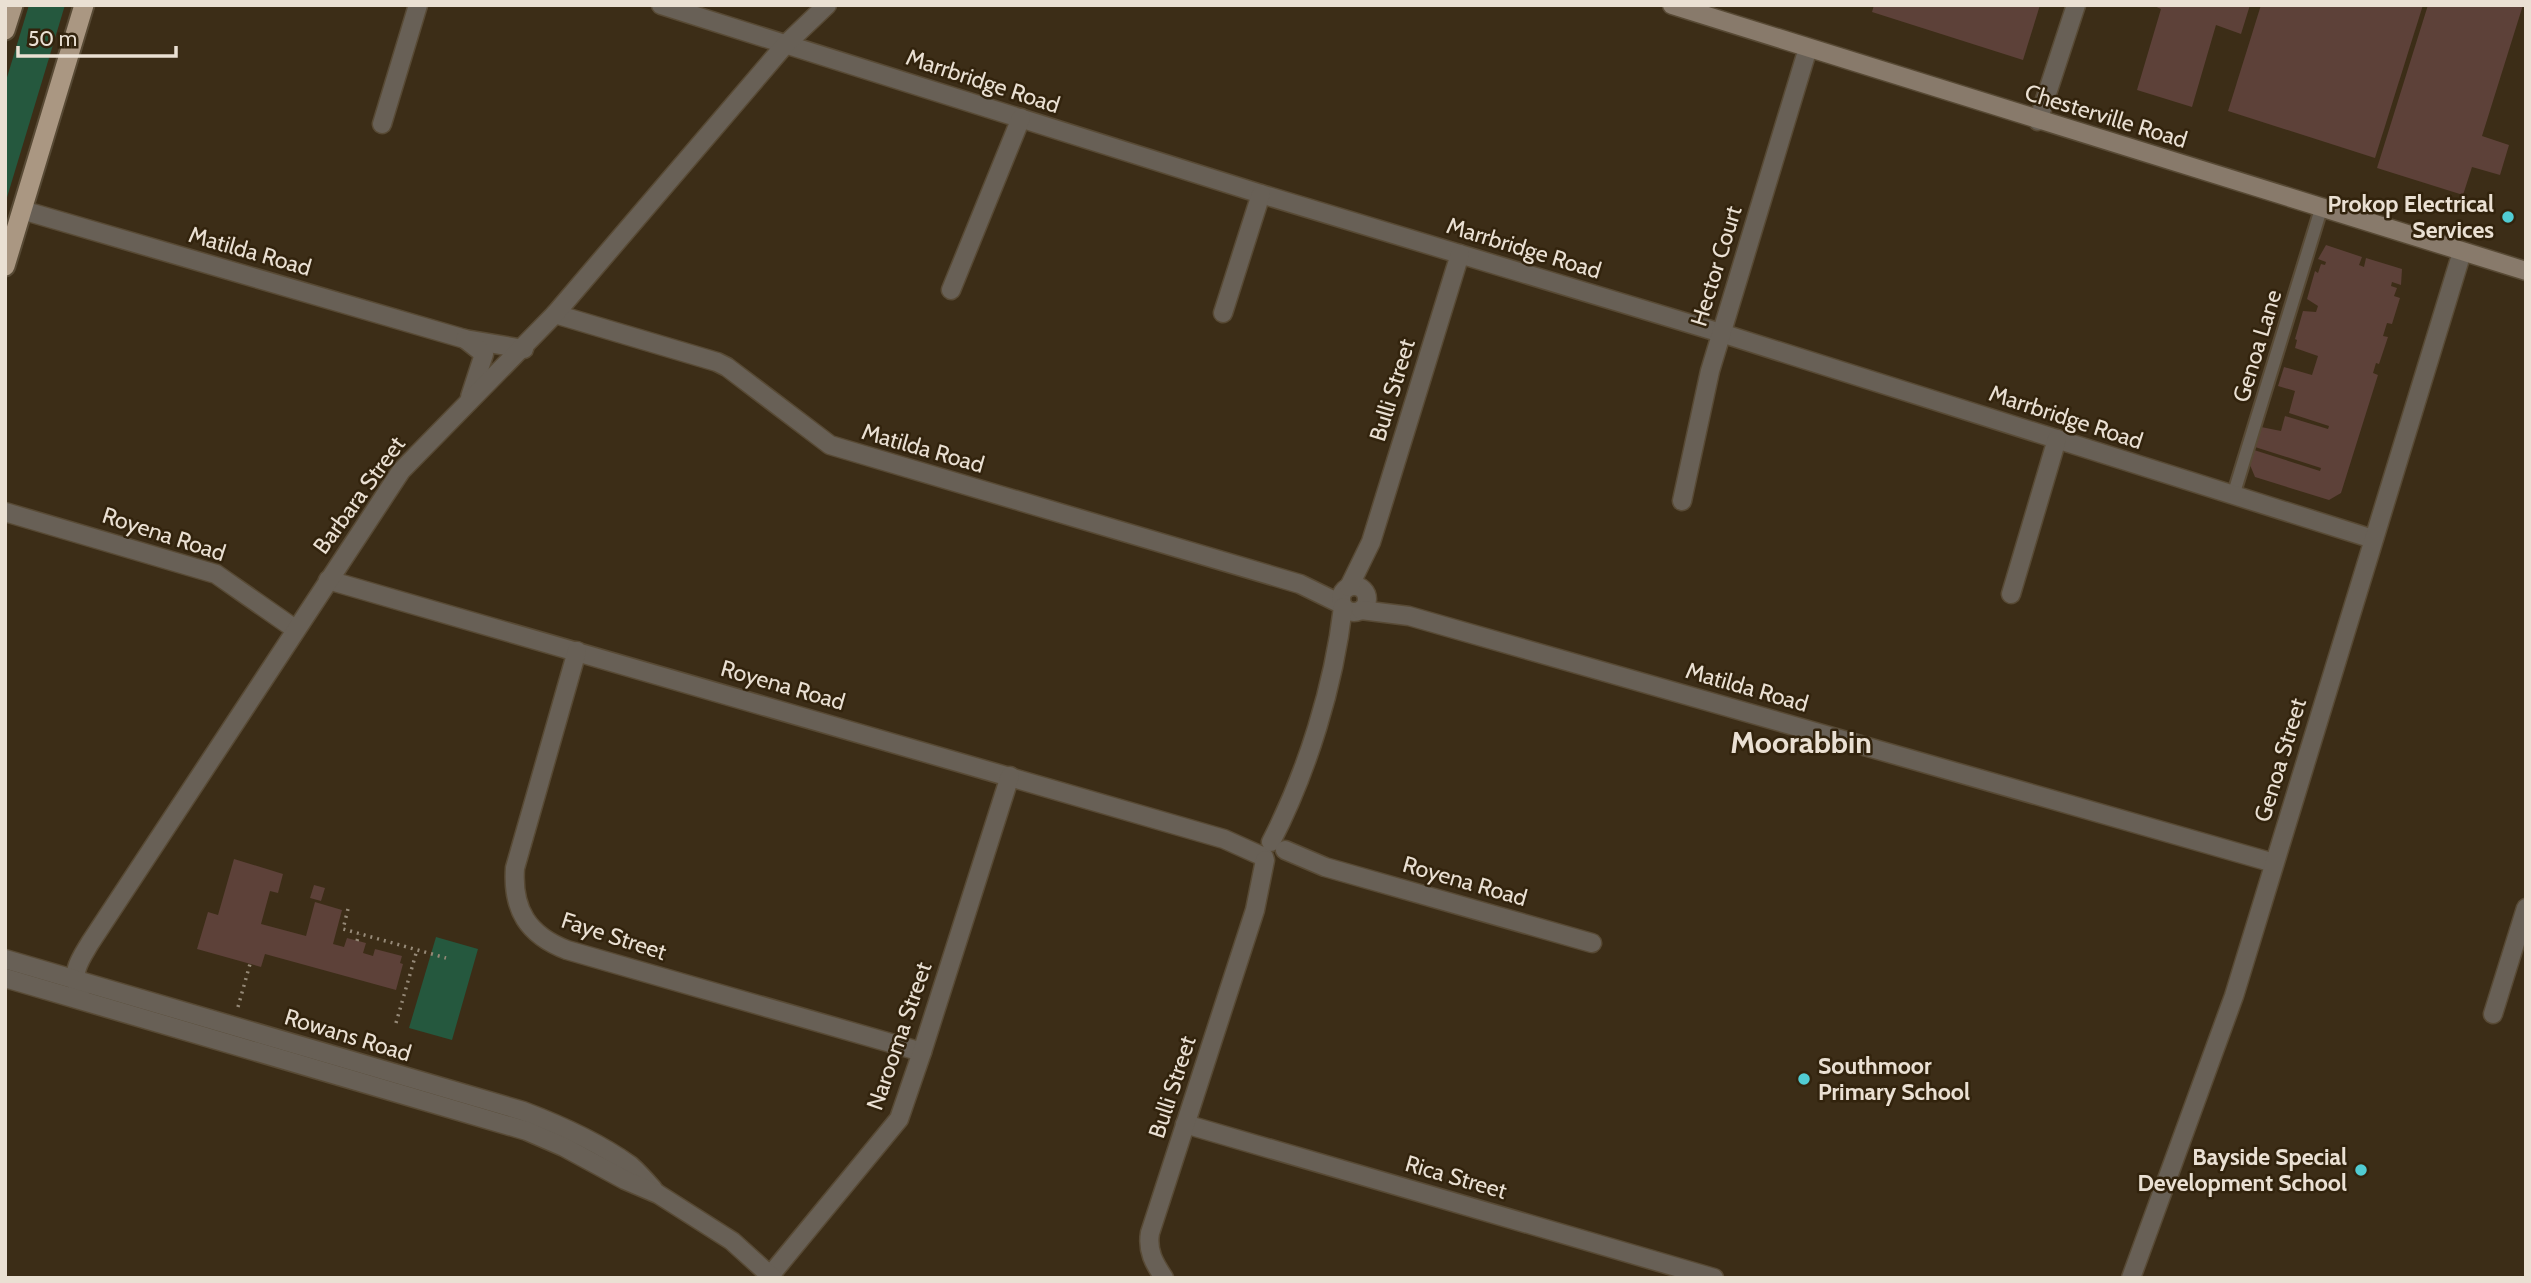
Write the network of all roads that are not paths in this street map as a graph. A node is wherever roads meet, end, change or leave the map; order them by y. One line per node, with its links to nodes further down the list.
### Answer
1 (13, 5): 8 (highway)
2 (84, 5): 16 (highway)
3 (418, 5): 13 (street)
4 (661, 5): 9 (street, Marrbridge Road)
5 (827, 5): 9 (street, Barbara Street)
6 (1672, 5): 10 (main road, Chesterville Road)
7 (2076, 5): 12 (street)
8 (5, 30)
9 (785, 45): 11 (street, Marrbridge Road); 23 (street, Barbara Street)
10 (1808, 48): 12 (main road, Chesterville Road); 24 (street, Hector Court)
11 (1021, 118): 14 (street, Marrbridge Road); 21 (street)
12 (2038, 121): 15 (main road, Chesterville Road)
13 (382, 124)
14 (1261, 194): 18 (street, Marrbridge Road); 22 (street)
15 (2321, 209): 17 (main road, Chesterville Road); 29 (lane, Genoa Lane)
16 (22, 211): 19 (highway); 25 (street, Matilda Road)
17 (2462, 252): 20 (main road, Chesterville Road); 32 (street, Genoa Street)
18 (1460, 254): 24 (street, Marrbridge Road); 35 (street, Bulli Street)
19 (5, 266)
20 (2526, 271)
21 (951, 290)
22 (1223, 313)
23 (555, 314): 26 (street, Barbara Street); 35 (street, Matilda Road)
24 (1721, 333): 28 (street, Marrbridge Road); 30 (street, Hector Court)
25 (465, 339): 26 (street, Matilda Road); 27 (street)
26 (524, 349): 27 (street, Barbara Street)
27 (468, 404): 33 (street, Barbara Street)
28 (2057, 439): 29 (street, Marrbridge Road); 34 (street)
29 (2232, 496): 32 (street, Marrbridge Road)
30 (1682, 501)
31 (5, 512): 36 (street, Royena Road)
32 (2373, 539): 40 (street, Genoa Street)
33 (328, 580): 36 (street, Barbara Street); 37 (street, Royena Road)
34 (2011, 594)
35 (1354, 599): 39 (street, Bulli Street); 40 (street, Matilda Road)
36 (295, 629): 45 (street, Barbara Street)
37 (577, 651): 38 (street, Royena Road); 48 (street, Faye Street)
38 (1010, 776): 39 (street, Royena Road); 48 (street, Narooma Street)
39 (1274, 853): 42 (street, Royena Road); 50 (street, Bulli Street)
40 (2274, 863): 54 (street, Genoa Street)
41 (2526, 908): 47 (street)
42 (1592, 943)
43 (5, 959): 45 (street, Rowans Road)
44 (5, 978): 46 (street, Rowans Road)
45 (74, 980): 46 (street); 49 (street, Rowans Road)
46 (91, 1004): 49 (street, Rowans Road)
47 (2493, 1014)
48 (922, 1052): 51 (street, Narooma Street)
49 (314, 1059): 51 (street, Rowans Road)
50 (1185, 1124): 52 (street, Bulli Street); 53 (street, Rica Street)
51 (771, 1277)
52 (1164, 1278)
53 (1714, 1278)
54 (2131, 1278)

